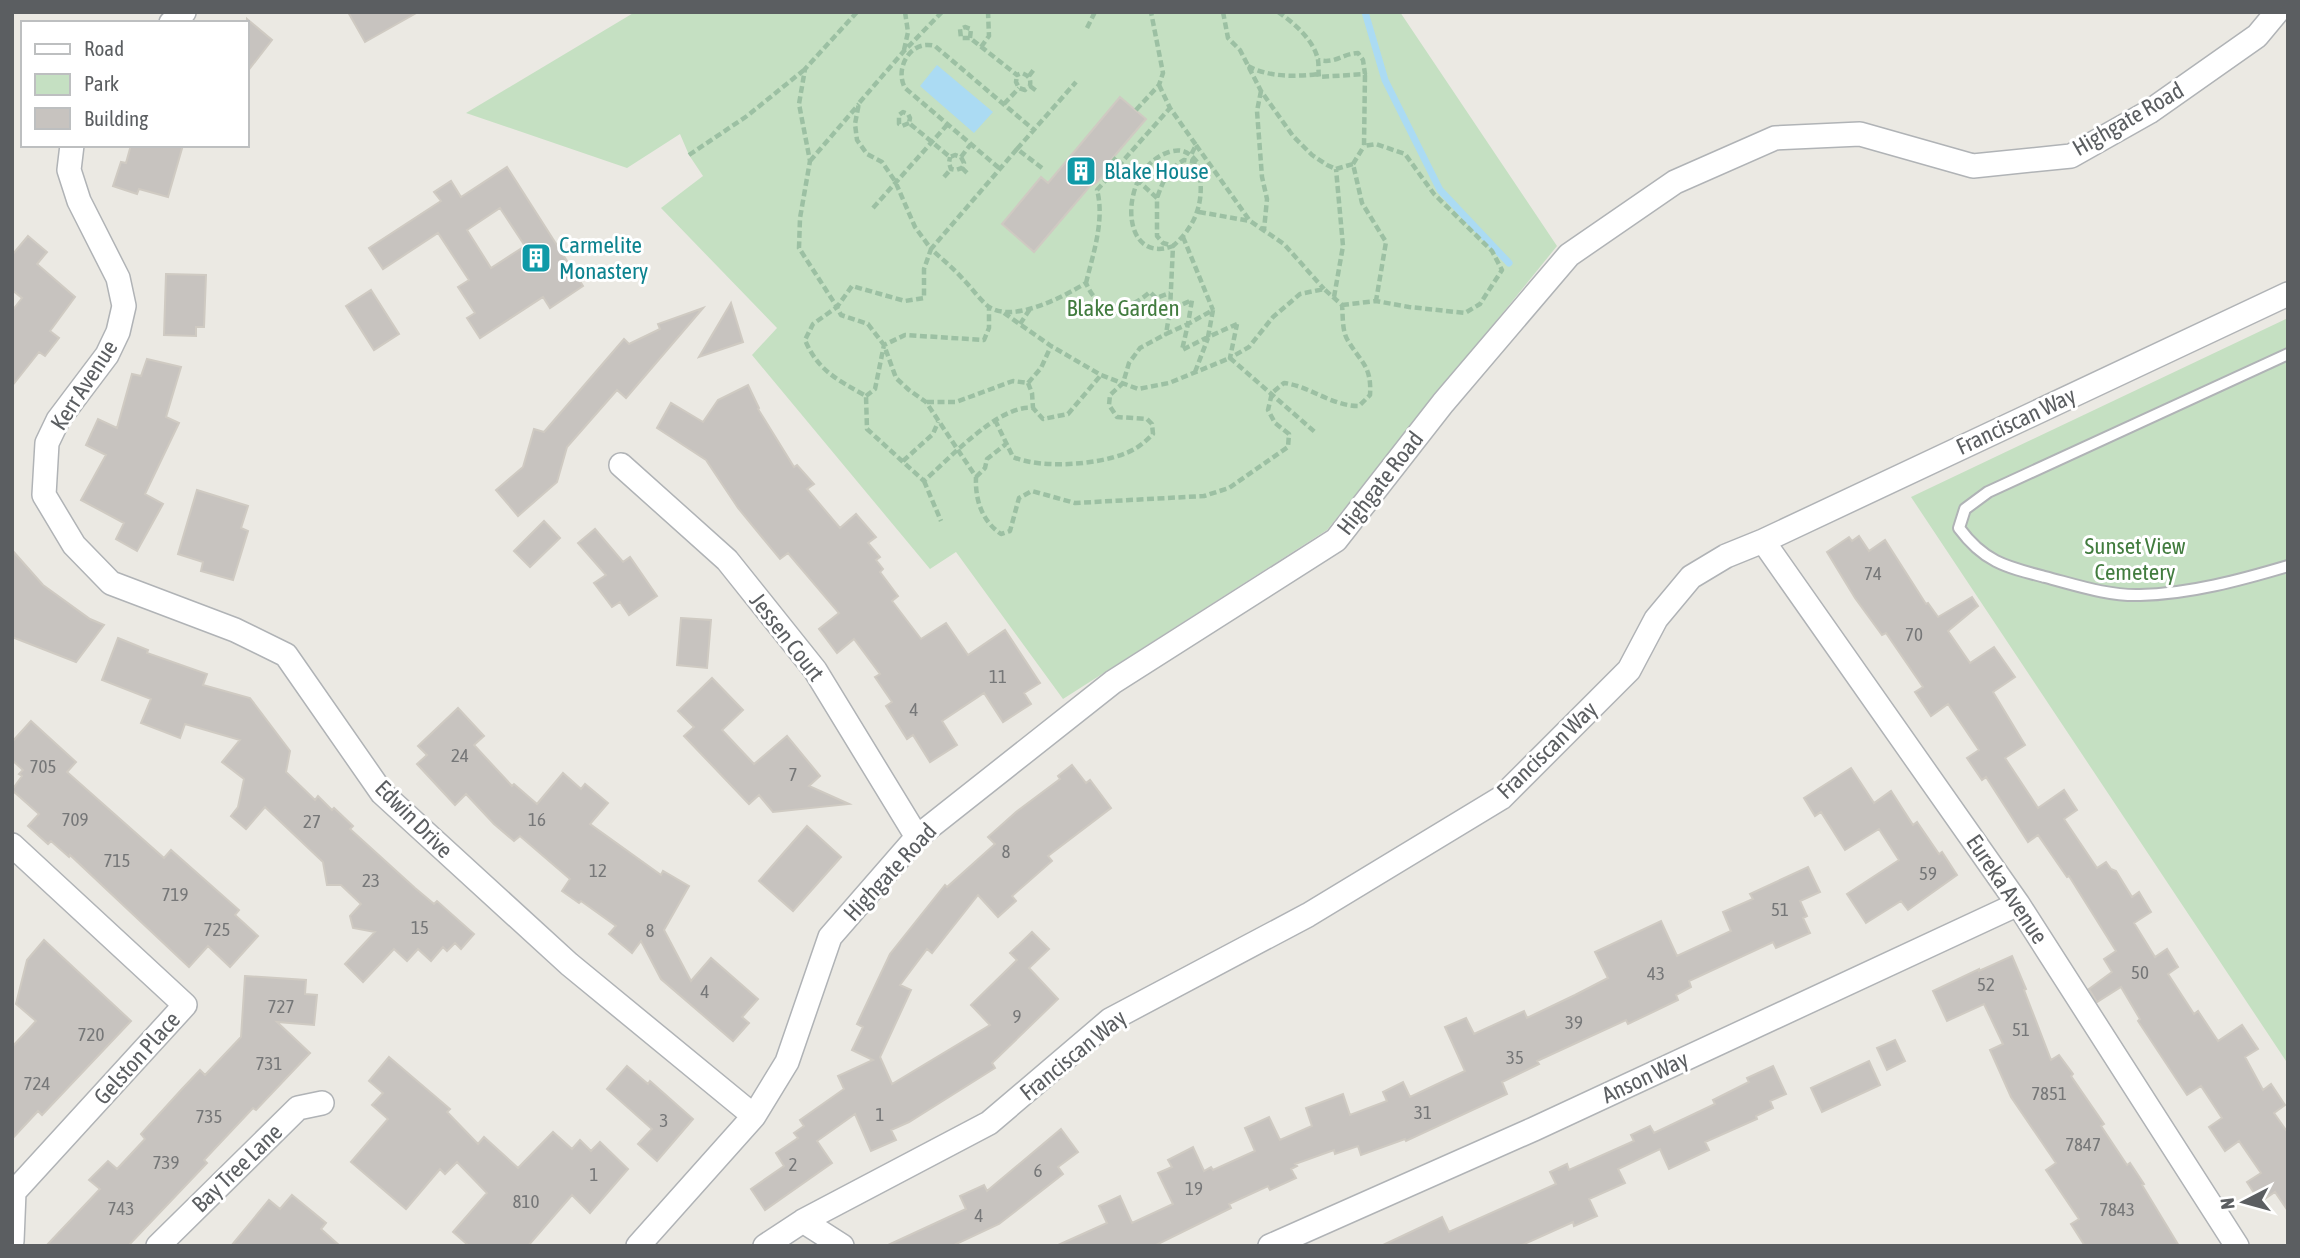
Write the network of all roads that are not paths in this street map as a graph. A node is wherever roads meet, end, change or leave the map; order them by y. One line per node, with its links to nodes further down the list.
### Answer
1 (2277, 12): 9 (street, Highgate Road)
2 (72, 147): 7 (street, Kerr Avenue)
3 (2288, 294): 6 (street, Franciscan Way)
4 (2288, 354): 8 (lane)
5 (621, 465): 9 (street, Jessen Court)
6 (1763, 541): 11 (street, Eureka Avenue); 15 (street, Franciscan Way)
7 (74, 545): 13 (street, Edwin Drive)
8 (2288, 566)
9 (917, 837): 13 (street, Highgate Road)
10 (12, 845): 14 (street, Gelston Place)
11 (2018, 904): 21 (street, Anson Way); 22 (street, Eureka Avenue)
12 (322, 1103): 17 (street, Bay Tree Lane)
13 (754, 1116): 18 (street, Highgate Road)
14 (13, 1192): 16 (street, Gelston Place)
15 (803, 1221): 19 (street, Franciscan Way); 20 (street)
16 (12, 1241)
17 (158, 1246)
18 (638, 1246)
19 (765, 1246)
20 (842, 1246)
21 (1270, 1246)
22 (2237, 1246)

